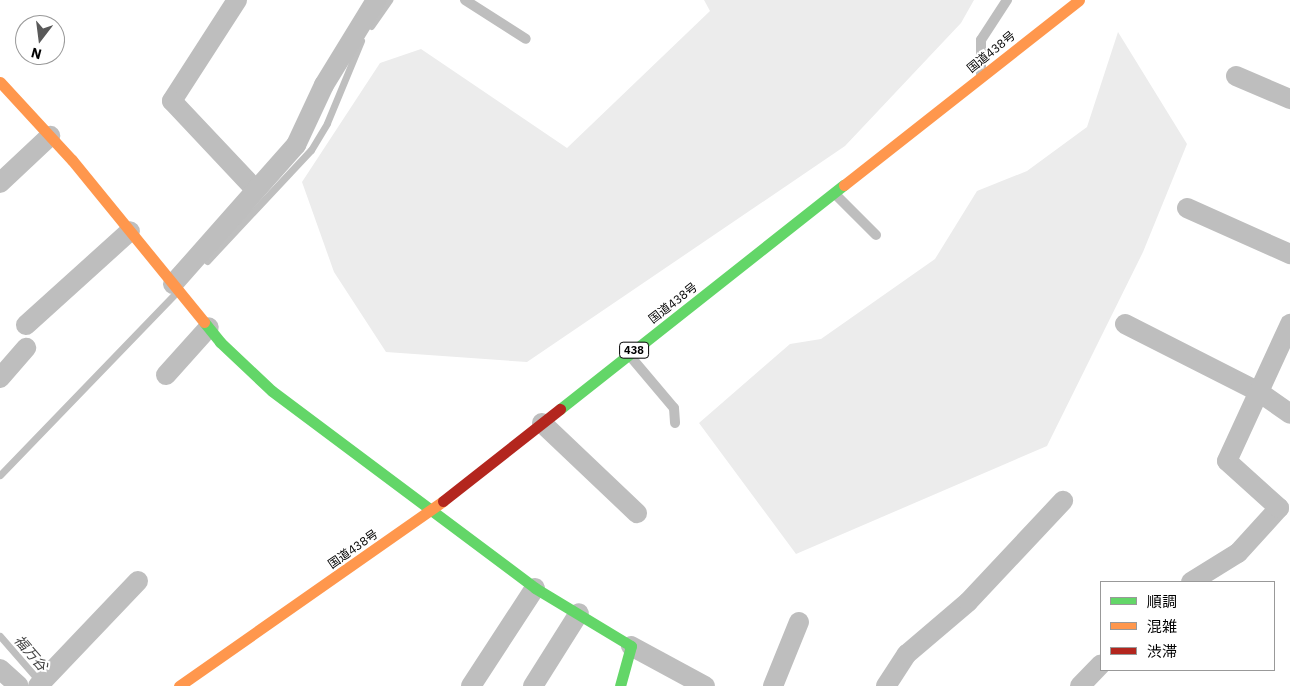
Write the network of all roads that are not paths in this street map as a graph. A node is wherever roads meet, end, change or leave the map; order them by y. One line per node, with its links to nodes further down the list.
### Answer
1 (238, 0): 13 (street)
2 (376, 0): 13 (street)
3 (465, 0): 6 (lane)
4 (1007, 0): 8 (lane)
5 (1079, 0): 8 (main road, 国道438号 / 438)
6 (526, 39)
7 (1236, 76): 10 (street)
8 (981, 78): 14 (main road, 国道438号 / 438)
9 (0, 82): 11 (main road)
10 (1290, 99)
11 (50, 136): 12 (street); 16 (main road)
12 (0, 184)
13 (256, 190): 19 (street)
14 (834, 193): 17 (lane); 25 (main road, 国道438号 / 438)
15 (1187, 208): 18 (street)
16 (130, 231): 19 (main road); 22 (street)
17 (876, 235)
18 (1290, 254)
19 (173, 284): 23 (main road)
20 (1125, 324): 28 (street)
21 (1290, 324): 28 (street)
22 (26, 325)
23 (208, 327): 26 (street); 34 (main road)
24 (26, 348): 27 (street)
25 (629, 355): 30 (main road, 国道438号 / 438); 31 (lane)
26 (166, 375)
27 (0, 378)
28 (1259, 392): 29 (street); 33 (street)
29 (1290, 414)
30 (542, 423): 34 (main road, 国道438号 / 438); 35 (street)
31 (675, 423)
32 (1063, 500): 52 (street)
33 (1284, 506): 37 (street)
34 (432, 510): 38 (main road); 46 (main road, 国道438号 / 438)
35 (638, 513)
36 (138, 581): 45 (street)
37 (1193, 581)
38 (534, 588): 39 (main road); 47 (street)
39 (579, 613): 41 (main road); 48 (street)
40 (800, 622): 51 (street)
41 (631, 646): 49 (main road); 50 (street)
42 (1100, 665): 53 (street)
43 (0, 669): 44 (street)
44 (20, 686)
45 (38, 686)
46 (179, 686)
47 (471, 686)
48 (533, 686)
49 (620, 686)
50 (705, 686)
51 (773, 686)
52 (886, 686)
53 (1080, 686)

